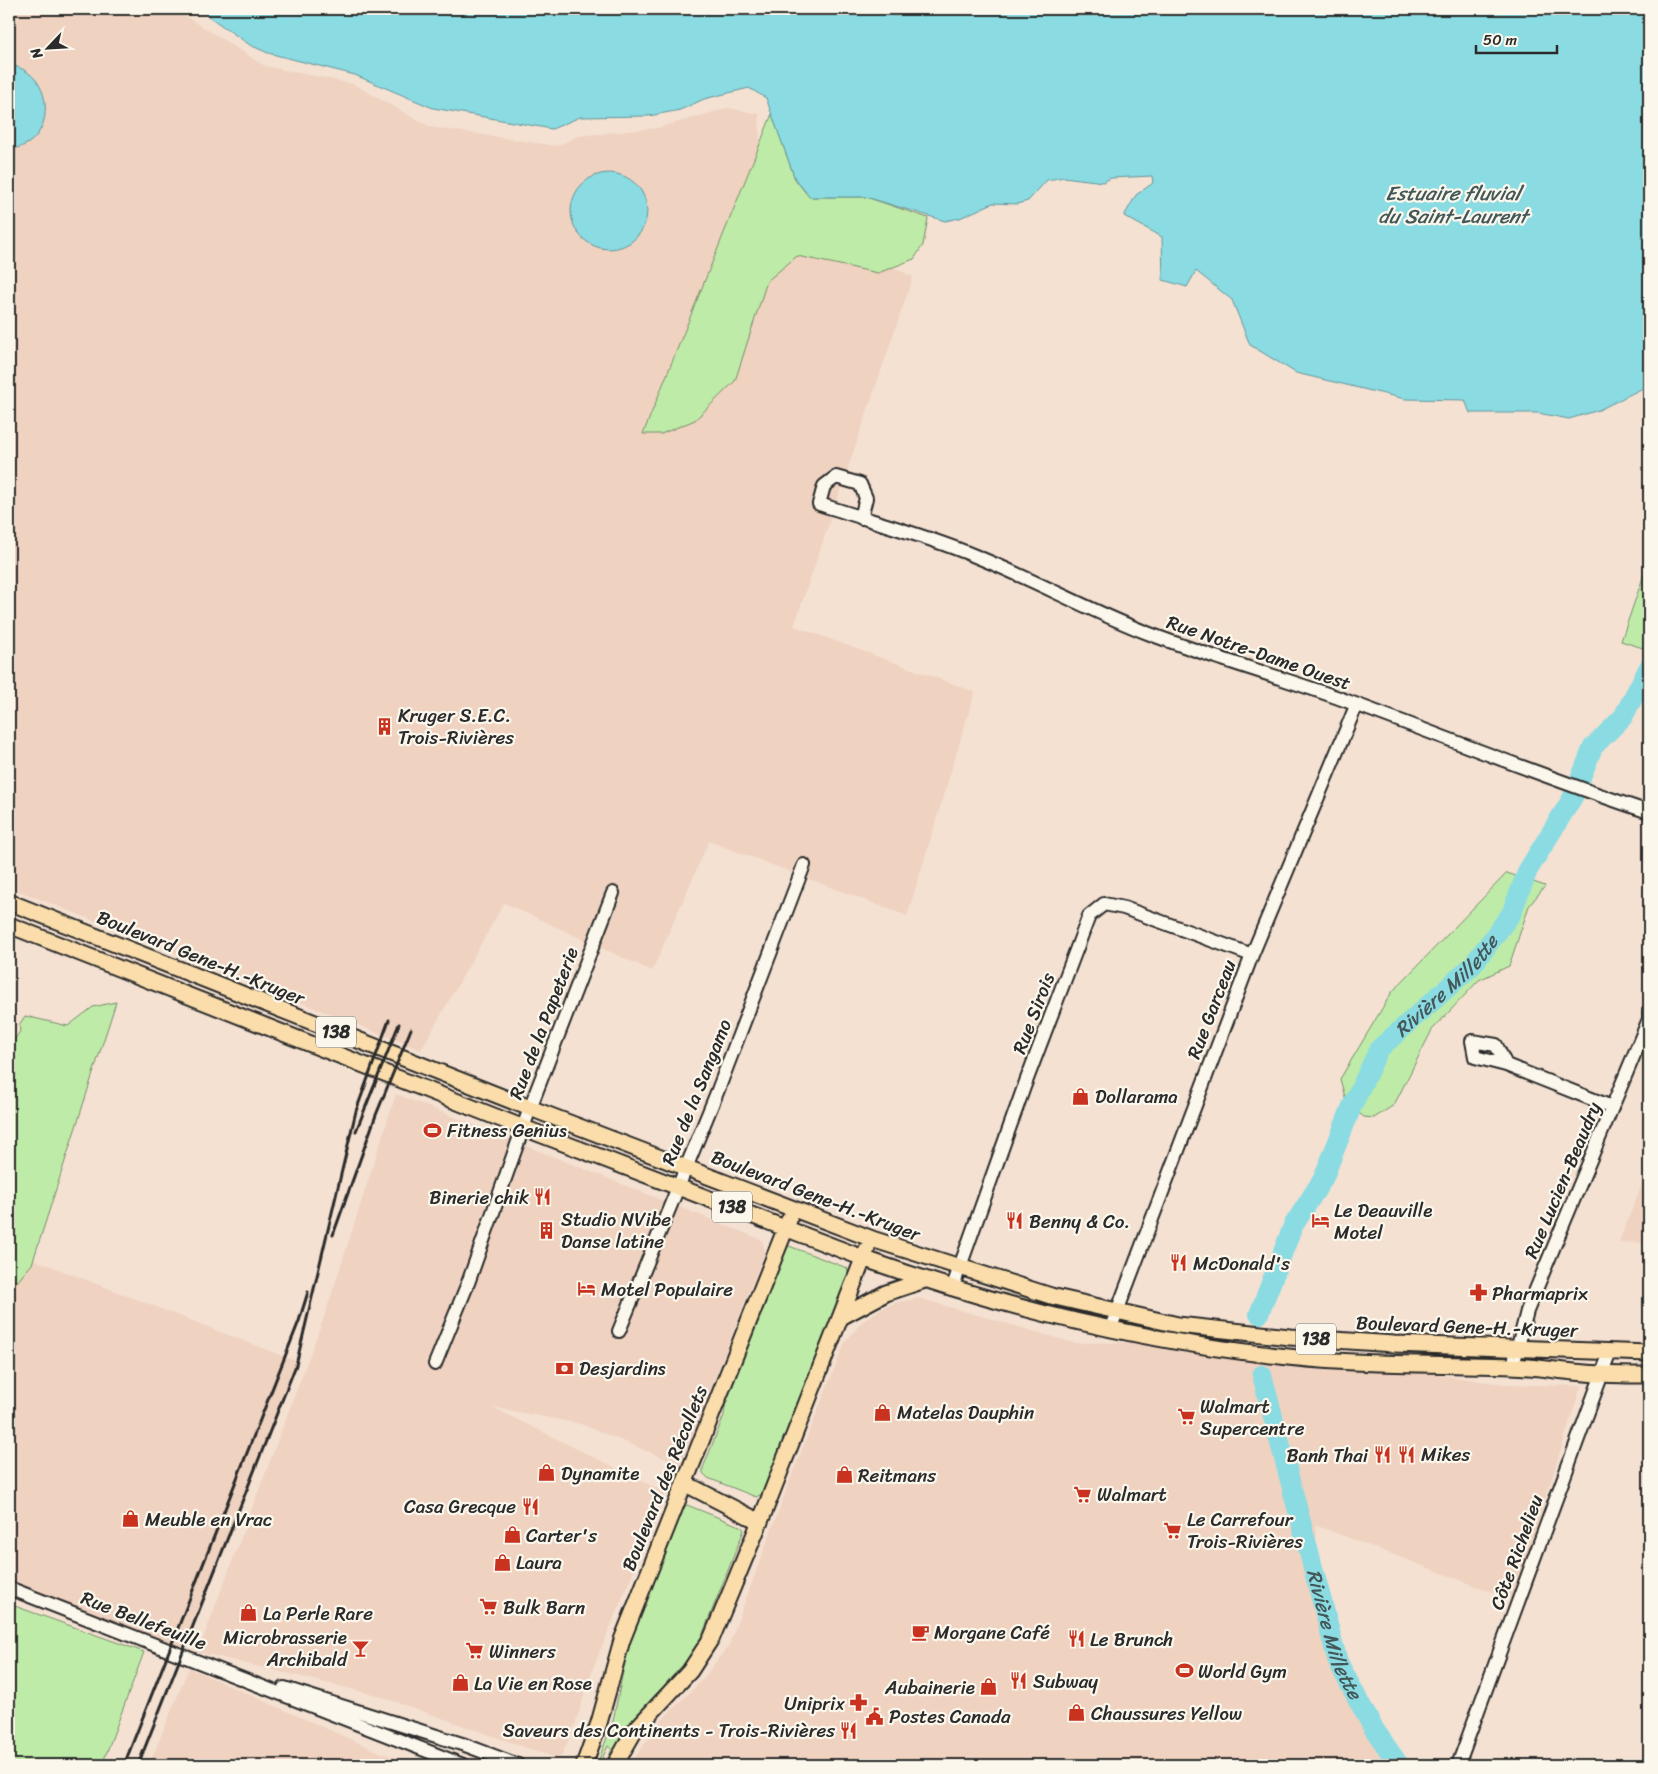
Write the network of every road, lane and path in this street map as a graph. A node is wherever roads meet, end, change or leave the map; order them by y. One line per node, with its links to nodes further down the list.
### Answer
1 (861, 518): 1 (street, Rue Notre-Dame Ouest); 2 (street, Rue Notre-Dame Ouest)
2 (1356, 706): 3 (street, Rue Notre-Dame Ouest); 8 (street, Rue Garceau)
3 (1649, 812)
4 (804, 865): 14 (street, Rue de la Sangamo)
5 (613, 893): 12 (street, Rue de la Papeterie)
6 (9, 902): 12 (main road, Boulevard Gene-H.-Kruger / 138)
7 (9, 925): 13 (main road, Boulevard Gene-H.-Kruger / 138)
8 (1252, 955): 20 (street, Rue Sirois); 23 (street, Rue Garceau)
9 (1649, 1011): 11 (street, Rue Lucien-Beaudry)
10 (1506, 1065): 11 (street)
11 (1612, 1107): 27 (street, Rue Lucien-Beaudry)
12 (530, 1108): 13 (street, Rue de la Papeterie); 14 (main road, Boulevard Gene-H.-Kruger / 138)
13 (524, 1128): 15 (main road, Boulevard Gene-H.-Kruger / 138); 30 (street, Rue de la Papeterie)
14 (687, 1168): 15 (street, Rue de la Sangamo); 16 (main road, Boulevard Gene-H.-Kruger / 138)
15 (678, 1186): 17 (main road, Boulevard Gene-H.-Kruger / 138); 26 (street, Rue de la Sangamo)
16 (794, 1210): 17 (main road, Boulevard des Récollets); 18 (main road, Boulevard Gene-H.-Kruger / 138)
17 (786, 1228): 19 (main road, Boulevard Gene-H.-Kruger / 138); 34 (main road, Boulevard des Récollets)
18 (870, 1238): 19 (main road); 20 (main road, Boulevard Gene-H.-Kruger / 138)
19 (864, 1258): 21 (main road, Boulevard Gene-H.-Kruger / 138); 24 (main road)
20 (959, 1268): 22 (street, Rue Sirois); 23 (main road, Boulevard Gene-H.-Kruger / 138)
21 (925, 1280): 22 (main road, Boulevard Gene-H.-Kruger / 138); 24 (main road)
22 (952, 1288): 25 (main road, Boulevard Gene-H.-Kruger / 138)
23 (1117, 1312): 25 (street, Rue Garceau); 27 (main road, Boulevard Gene-H.-Kruger / 138)
24 (842, 1317): 35 (main road)
25 (1110, 1330): 31 (main road, Boulevard Gene-H.-Kruger / 138)
26 (619, 1331)
27 (1518, 1348): 28 (main road, Boulevard Gene-H.-Kruger / 138); 31 (street, Rue Lucien-Beaudry)
28 (1610, 1352): 29 (main road, Boulevard Gene-H.-Kruger / 138); 32 (street, Côte Richelieu)
29 (1649, 1353)
30 (436, 1364)
31 (1513, 1366): 32 (main road, Boulevard Gene-H.-Kruger / 138)
32 (1601, 1374): 33 (main road, Boulevard Gene-H.-Kruger / 138); 42 (street, Côte Richelieu)
33 (1649, 1375)
34 (684, 1483): 35 (main road); 40 (main road, Boulevard des Récollets)
35 (760, 1522): 41 (main road)
36 (9, 1588): 37 (street, Rue Bellefeuille)
37 (266, 1688): 38 (street, Rue Bellefeuille); 39 (street, Rue Bellefeuille)
38 (463, 1765)
39 (518, 1765)
40 (584, 1765)
41 (615, 1765)
42 (1458, 1765)

